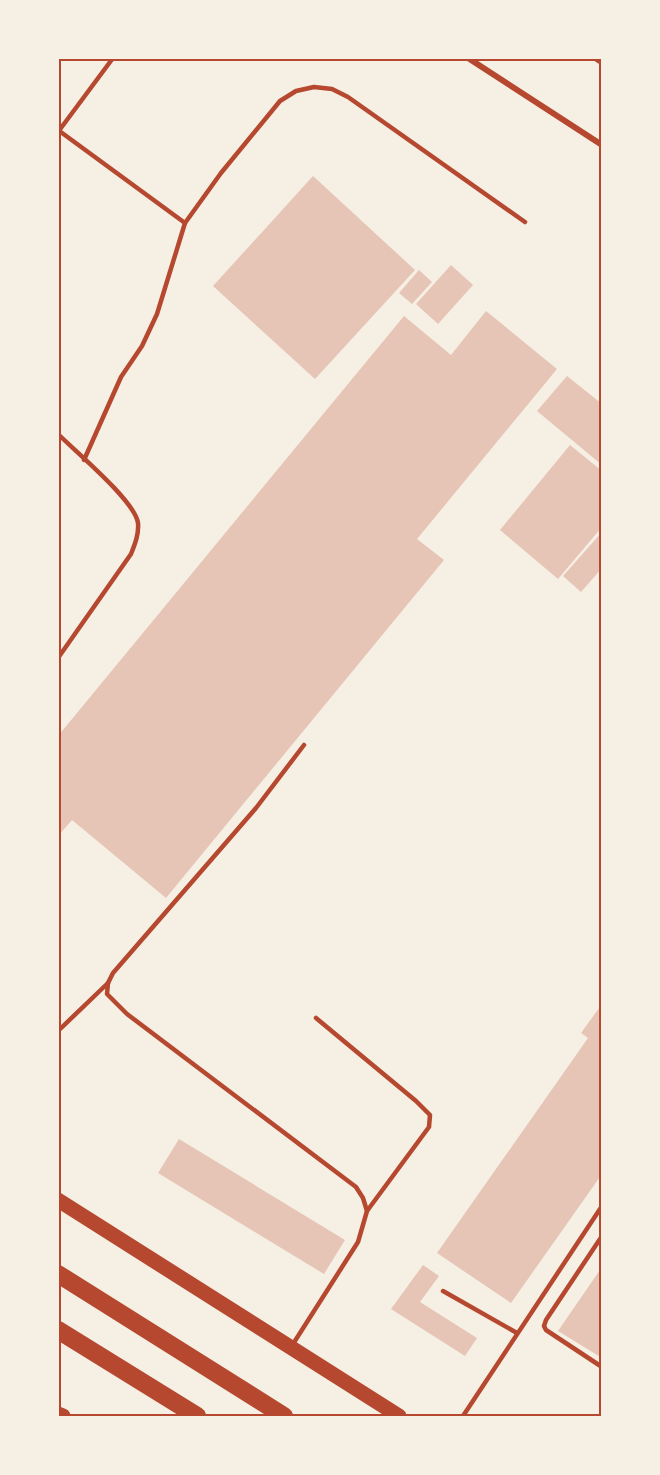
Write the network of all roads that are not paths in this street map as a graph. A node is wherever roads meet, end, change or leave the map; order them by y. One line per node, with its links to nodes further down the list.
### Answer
1 (113, 58): 5 (lane)
2 (468, 58): 6 (street)
3 (594, 58): 4 (lane)
4 (602, 63)
5 (59, 131): 8 (lane)
6 (602, 145)
7 (525, 222): 8 (lane)
8 (185, 223): 10 (lane)
9 (58, 434): 10 (lane)
10 (84, 459): 11 (lane)
11 (58, 658)
12 (304, 745): 13 (lane)
13 (108, 983): 15 (lane); 18 (lane)
14 (316, 1018): 18 (lane)
15 (58, 1031)
16 (58, 1200): 24 (highway)
17 (602, 1206): 23 (lane)
18 (367, 1211): 24 (lane)
19 (602, 1236): 25 (lane)
20 (58, 1274): 29 (highway)
21 (443, 1291): 23 (lane)
22 (58, 1330): 28 (highway)
23 (517, 1333): 31 (lane)
24 (292, 1347): 30 (highway)
25 (602, 1367)
26 (58, 1414): 27 (highway)
27 (63, 1416)
28 (196, 1416)
29 (284, 1416)
30 (399, 1416)
31 (463, 1416)

